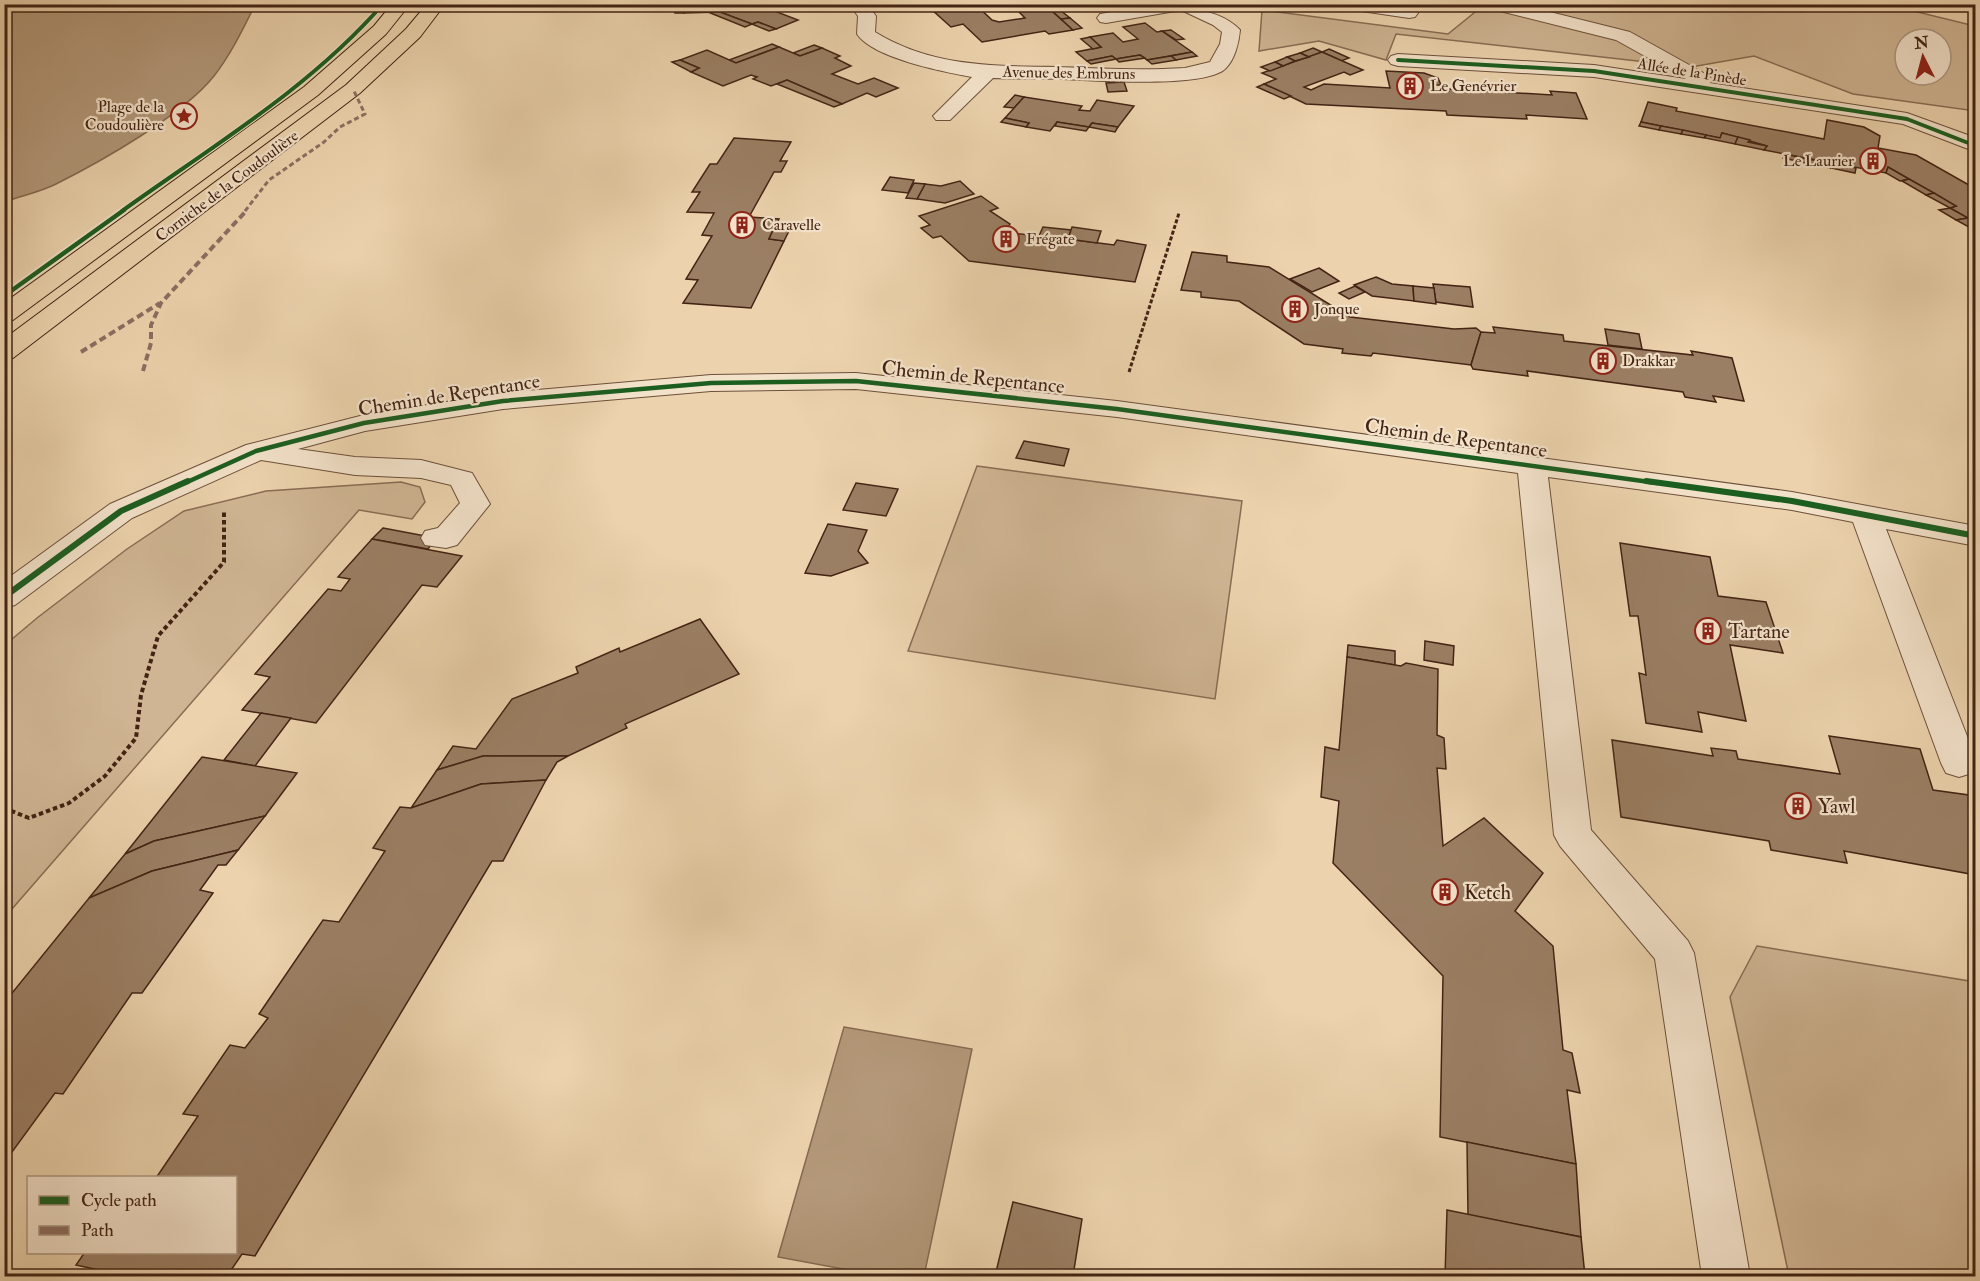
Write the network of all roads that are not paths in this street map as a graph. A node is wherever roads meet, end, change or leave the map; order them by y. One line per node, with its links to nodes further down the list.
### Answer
1 (402, 4): 14 (main road, Corniche de la Coudoulière)
2 (437, 4): 15 (main road, Corniche de la Coudoulière)
3 (857, 4): 10 (street, Avenue des Embruns)
4 (1348, 4): 7 (street)
5 (1494, 4): 11 (street, Allée de la Pinède)
6 (1182, 5): 8 (street); 10 (street, Avenue des Embruns)
7 (1409, 13)
8 (1106, 18)
9 (1398, 60): 11 (street, Allée de la Pinède)
10 (988, 72): 12 (street)
11 (1721, 90): 13 (street, Allée de la Pinède)
12 (943, 116)
13 (1976, 146)
14 (4, 315)
15 (4, 352)
16 (256, 451): 17 (street, Chemin de Repentance); 20 (street); 21 (street, Chemin de Repentance)
17 (1532, 466): 18 (street, Chemin de Repentance); 23 (street)
18 (1866, 516): 19 (street, Chemin de Repentance); 22 (street)
19 (1976, 536)
20 (436, 538)
21 (4, 597)
22 (1959, 763)
23 (1726, 1276)

